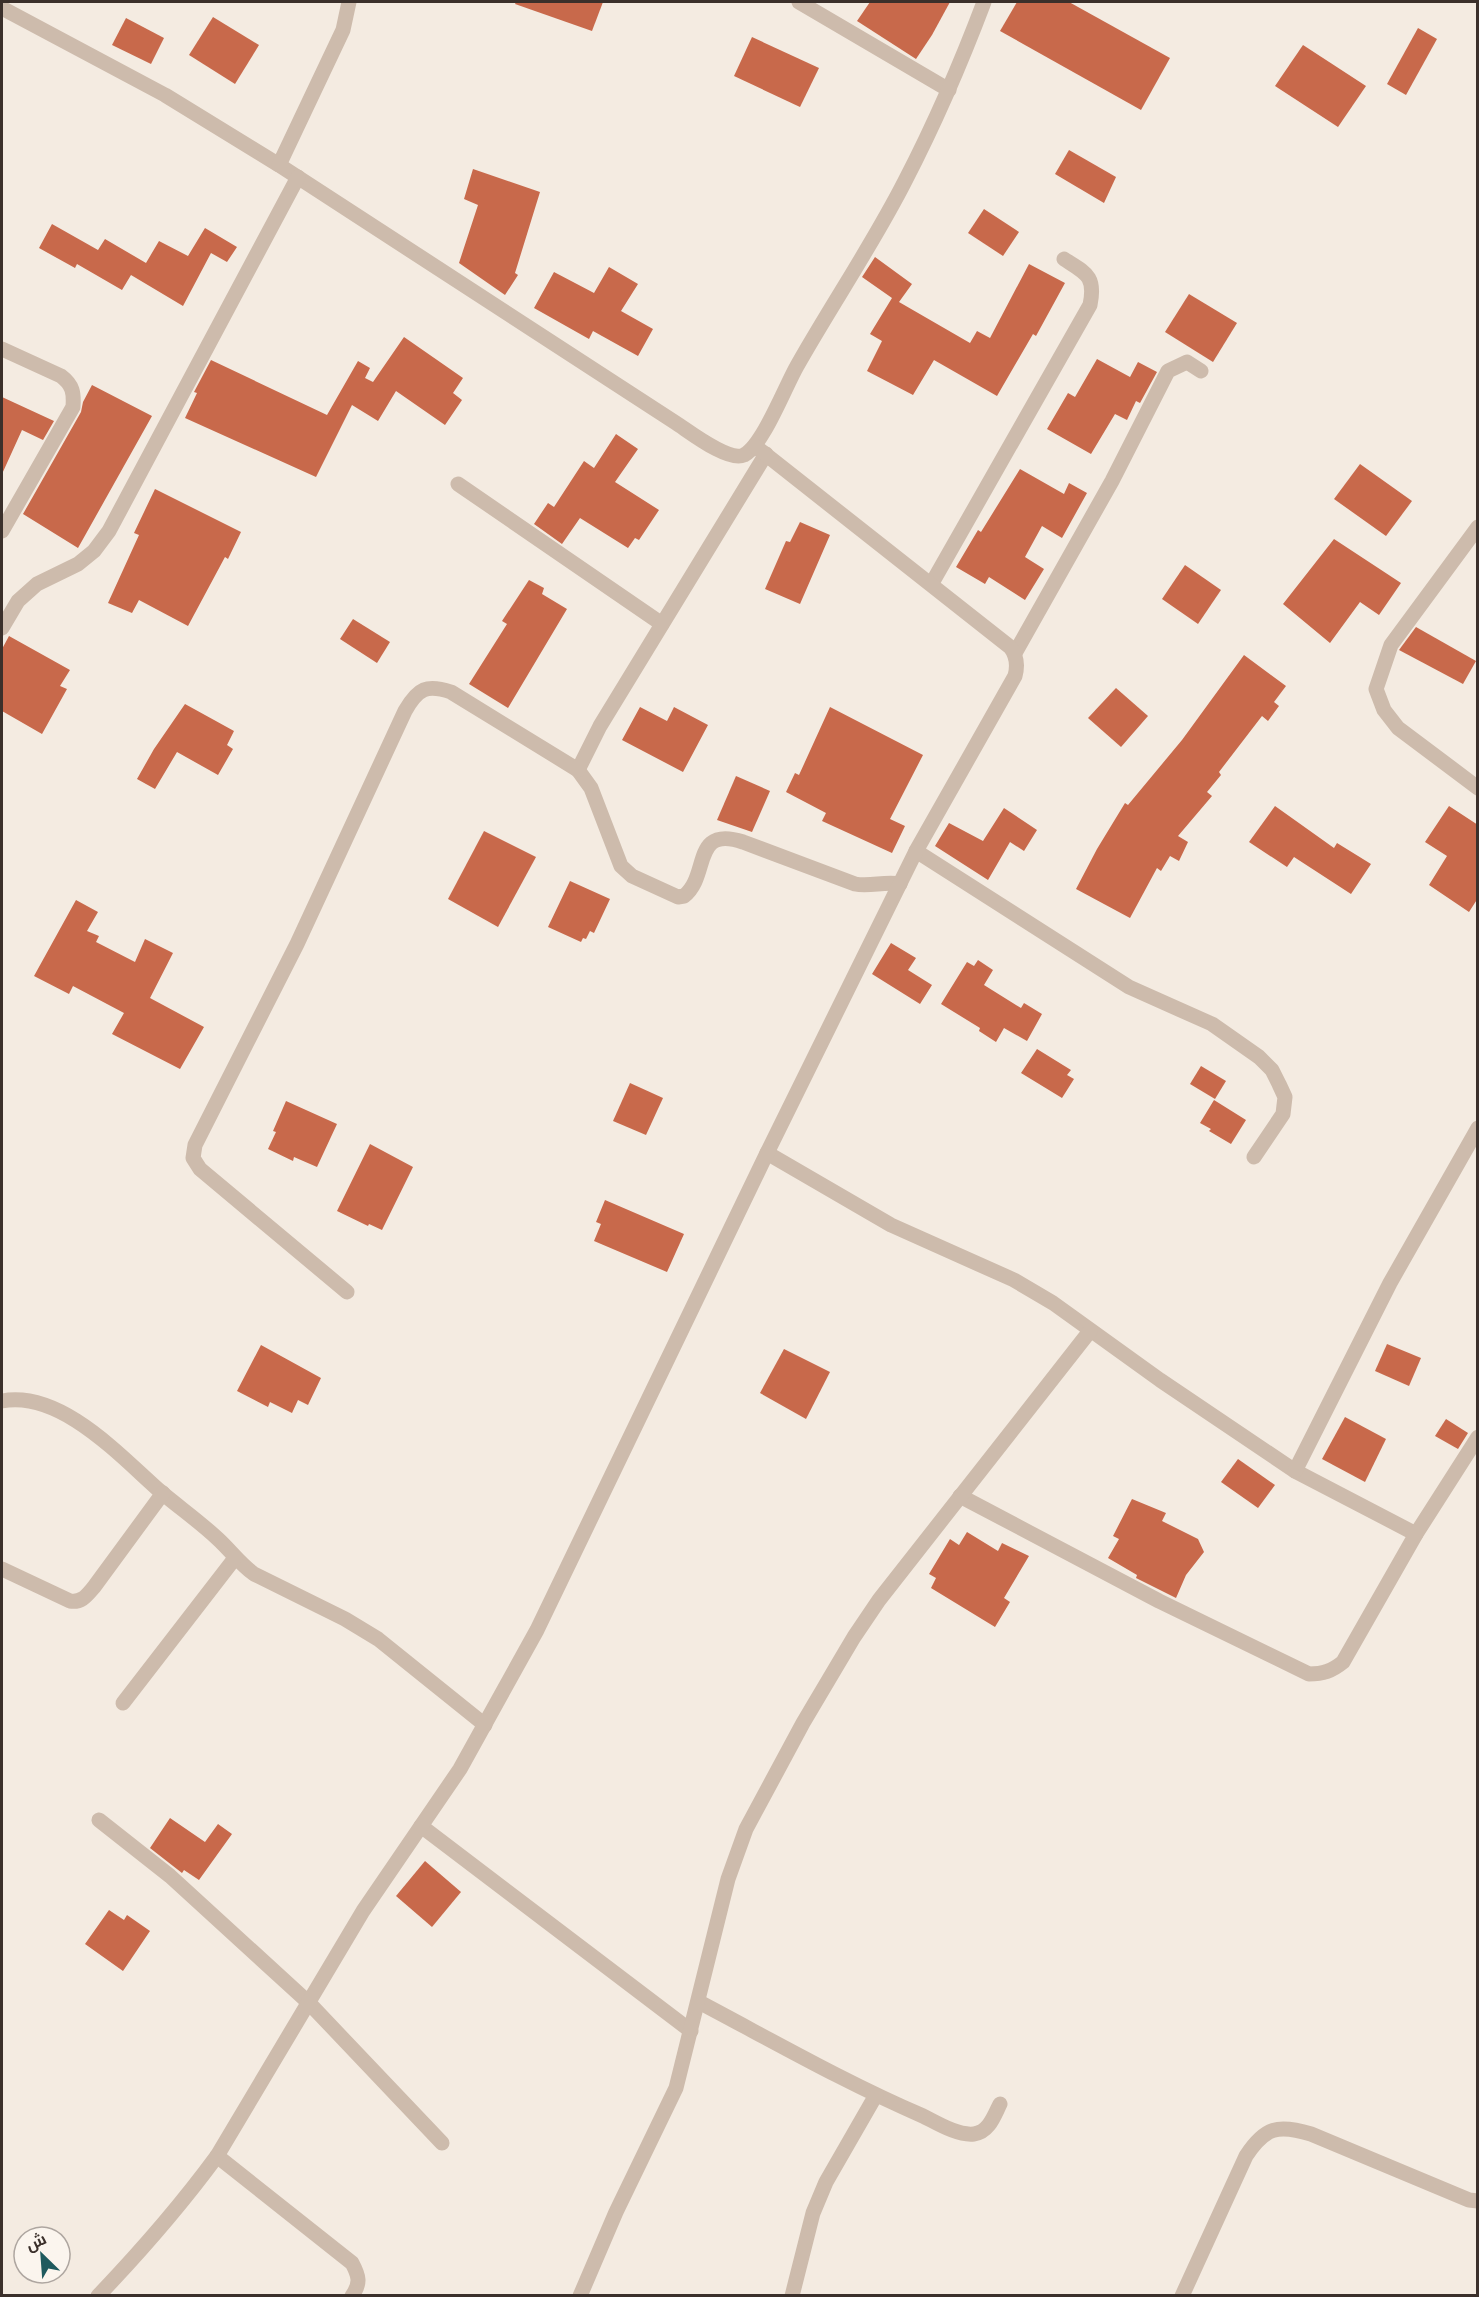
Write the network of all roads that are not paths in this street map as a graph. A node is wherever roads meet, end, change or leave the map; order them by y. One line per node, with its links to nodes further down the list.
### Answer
1 (349, 2): 6 (street)
2 (799, 2): 5 (street)
3 (984, 2): 5 (street)
4 (2, 8): 6 (street)
5 (949, 90): 11 (street)
6 (279, 165): 7 (street)
7 (297, 177): 11 (street); 17 (street)
8 (1064, 259): 15 (street)
9 (2, 349): 14 (street)
10 (1201, 371): 18 (street)
11 (761, 450): 15 (street); 16 (street)
12 (458, 484): 16 (street)
13 (1478, 527): 20 (street)
14 (2, 531)
15 (932, 583): 18 (street)
16 (662, 624): 19 (street)
17 (2, 628)
18 (1015, 653): 21 (street)
19 (578, 770): 22 (street); 26 (street)
20 (1478, 788)
21 (916, 851): 22 (street); 25 (street)
22 (900, 884): 24 (street)
23 (1478, 1128): 30 (street)
24 (767, 1153): 27 (street); 37 (street)
25 (1254, 1157)
26 (347, 1292)
27 (1090, 1331): 30 (street); 32 (street)
28 (2, 1401): 31 (street)
29 (1478, 1437): 33 (street)
30 (1295, 1471): 33 (street)
31 (163, 1493): 34 (street); 35 (street)
32 (960, 1496): 33 (street); 40 (street)
33 (1416, 1534)
34 (235, 1558): 36 (street); 37 (street)
35 (2, 1569)
36 (123, 1703)
37 (485, 1725): 39 (street)
38 (99, 1820): 41 (street)
39 (421, 1826): 41 (street); 42 (street)
40 (699, 2002): 42 (street); 43 (street)
41 (309, 2003): 45 (street); 46 (street)
42 (691, 2031): 50 (street)
43 (876, 2095): 44 (street); 51 (street)
44 (1000, 2104)
45 (442, 2144)
46 (217, 2156): 48 (street); 49 (street)
47 (1478, 2201): 52 (street)
48 (98, 2295)
49 (352, 2295)
50 (580, 2295)
51 (792, 2295)
52 (1182, 2295)

